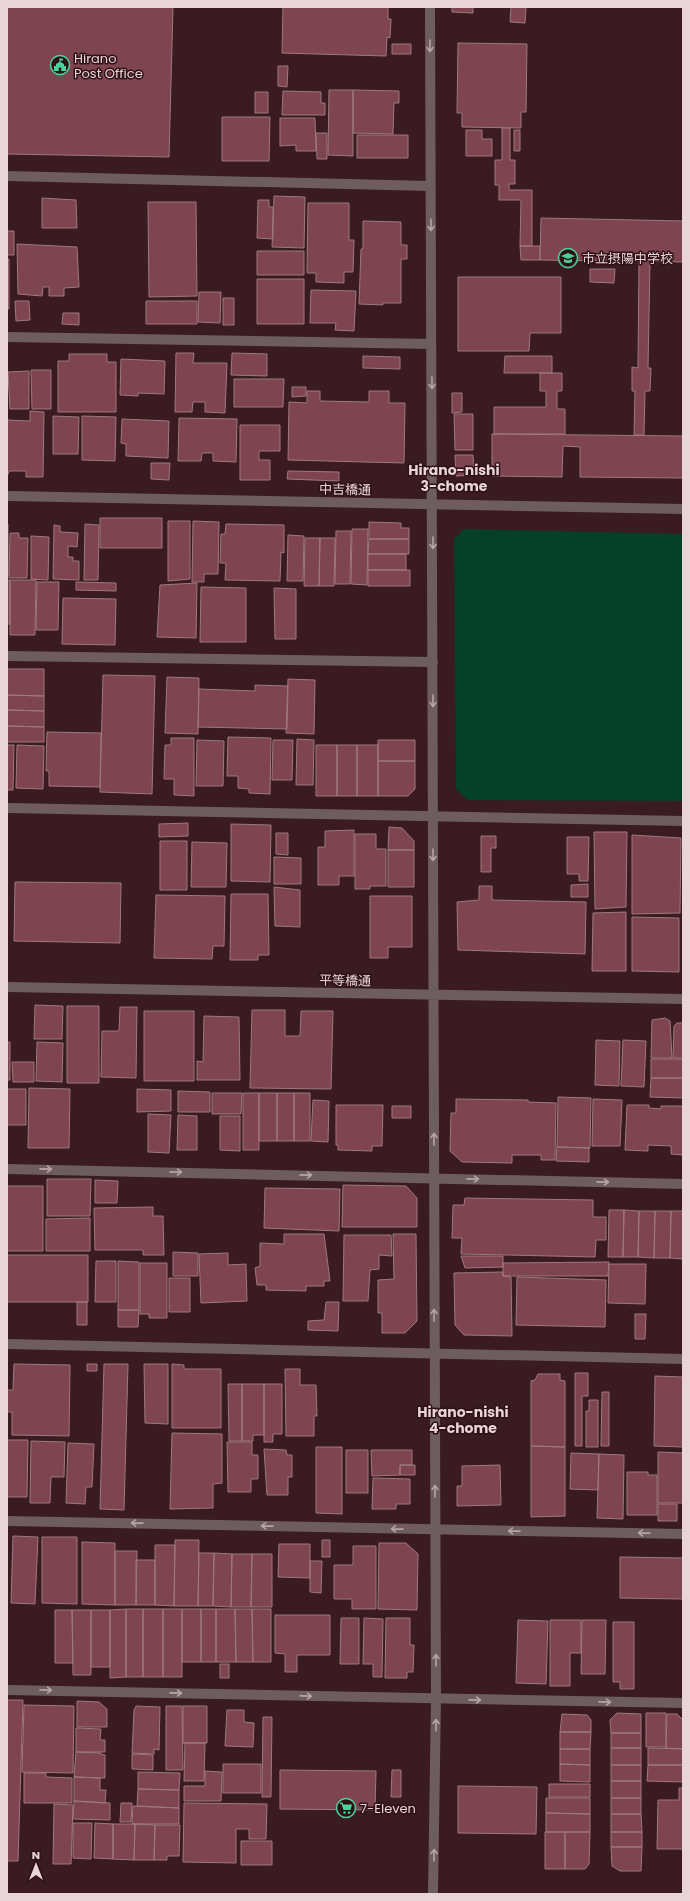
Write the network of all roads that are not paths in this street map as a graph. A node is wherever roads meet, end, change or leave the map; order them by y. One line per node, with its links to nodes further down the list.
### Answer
1 (430, 7): 3 (street, one-way to 3)
2 (7, 176): 3 (street)
3 (430, 186): 5 (street, one-way to 5)
4 (7, 337): 5 (street)
5 (431, 344): 7 (street, one-way to 7)
6 (7, 496): 7 (street, 中吉橋通)
7 (433, 504): 8 (street, 中吉橋通); 10 (street, one-way to 10)
8 (683, 509)
9 (7, 656): 10 (street)
10 (432, 662): 12 (street, one-way to 12)
11 (7, 808): 12 (street)
12 (433, 816): 13 (street); 15 (street, one-way to 15)
13 (683, 821)
14 (7, 987): 15 (street, 平等橋通)
15 (433, 994): 16 (street, 平等橋通); 18 (street, one-way to 15)
16 (683, 999)
17 (7, 1169): 18 (street, one-way to 18)
18 (434, 1178): 19 (street, one-way to 19); 21 (street, one-way to 18)
19 (683, 1184)
20 (7, 1344): 21 (street)
21 (434, 1354): 22 (street); 24 (street, one-way to 21)
22 (683, 1359)
23 (7, 1520): 24 (street, one-way to 23)
24 (436, 1530): 25 (street, one-way to 24); 27 (street, one-way to 24)
25 (683, 1534)
26 (7, 1690): 27 (street, one-way to 27)
27 (436, 1699): 28 (street, one-way to 28); 29 (street, one-way to 27)
28 (683, 1703)
29 (433, 1894)

